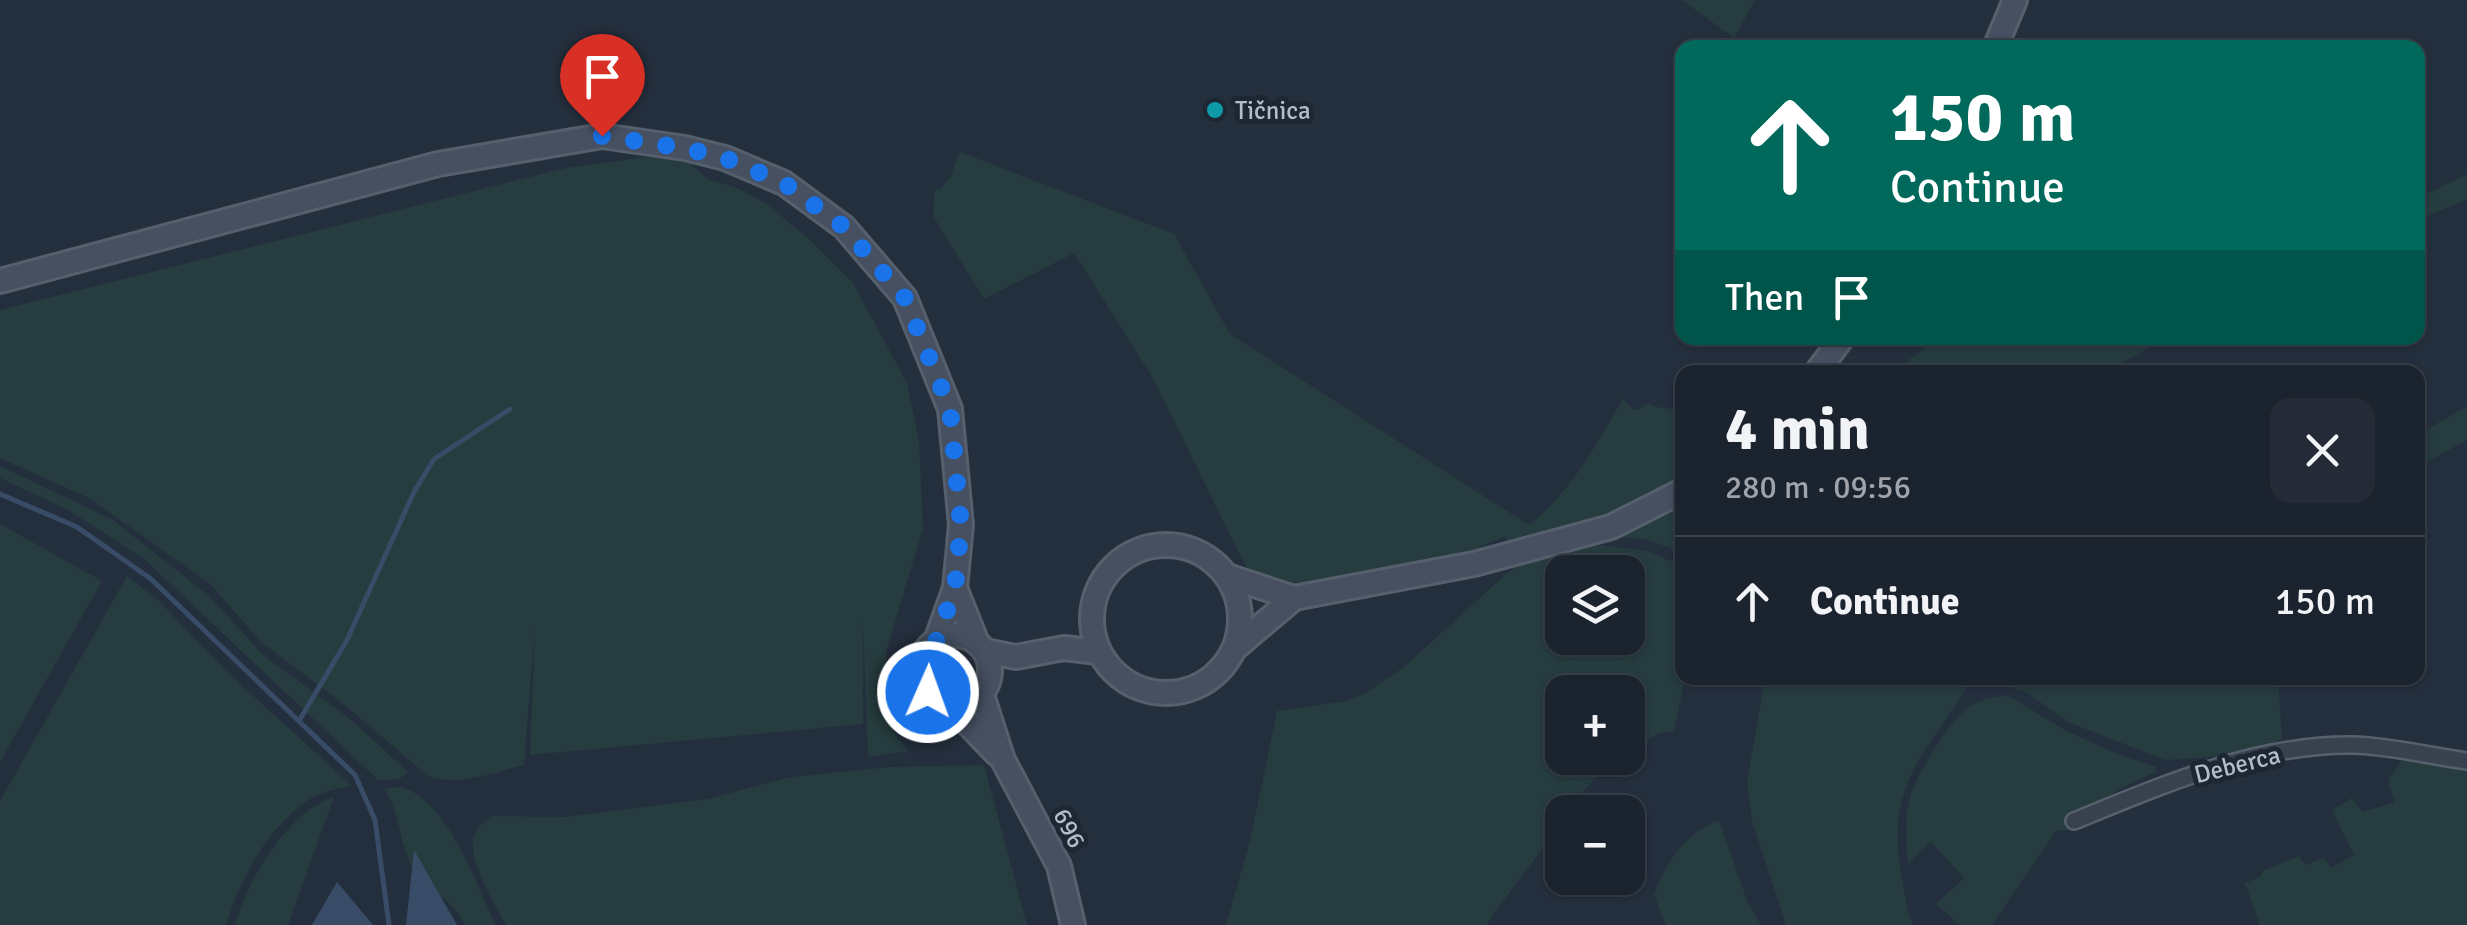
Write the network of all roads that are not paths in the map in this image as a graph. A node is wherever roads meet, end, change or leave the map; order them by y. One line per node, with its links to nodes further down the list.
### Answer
1 (2015, 0): 2 (main road)
2 (1999, 40)
3 (0, 280): 6 (main road, 696 / 696)
4 (1675, 495): 7 (main road)
5 (1228, 576): 7 (main road); 8 (main road); 11 (main road)
6 (955, 588): 9 (main road, 696 / 696); 13 (main road, 696 / 696)
7 (1294, 598): 11 (main road)
8 (1092, 604): 10 (main road); 12 (main road)
9 (936, 641): 13 (main road); 14 (main road, 696 / 696)
10 (1064, 648): 12 (main road); 13 (main road)
11 (1235, 648): 12 (main road)
12 (1098, 652)
13 (983, 665): 14 (main road); 15 (main road, 696 / 696)
14 (949, 704): 15 (main road, 696 / 696)
15 (1003, 760): 18 (main road, 696 / 696)
16 (2467, 761): 17 (street, Deberca)
17 (2074, 821)
18 (1073, 925)

